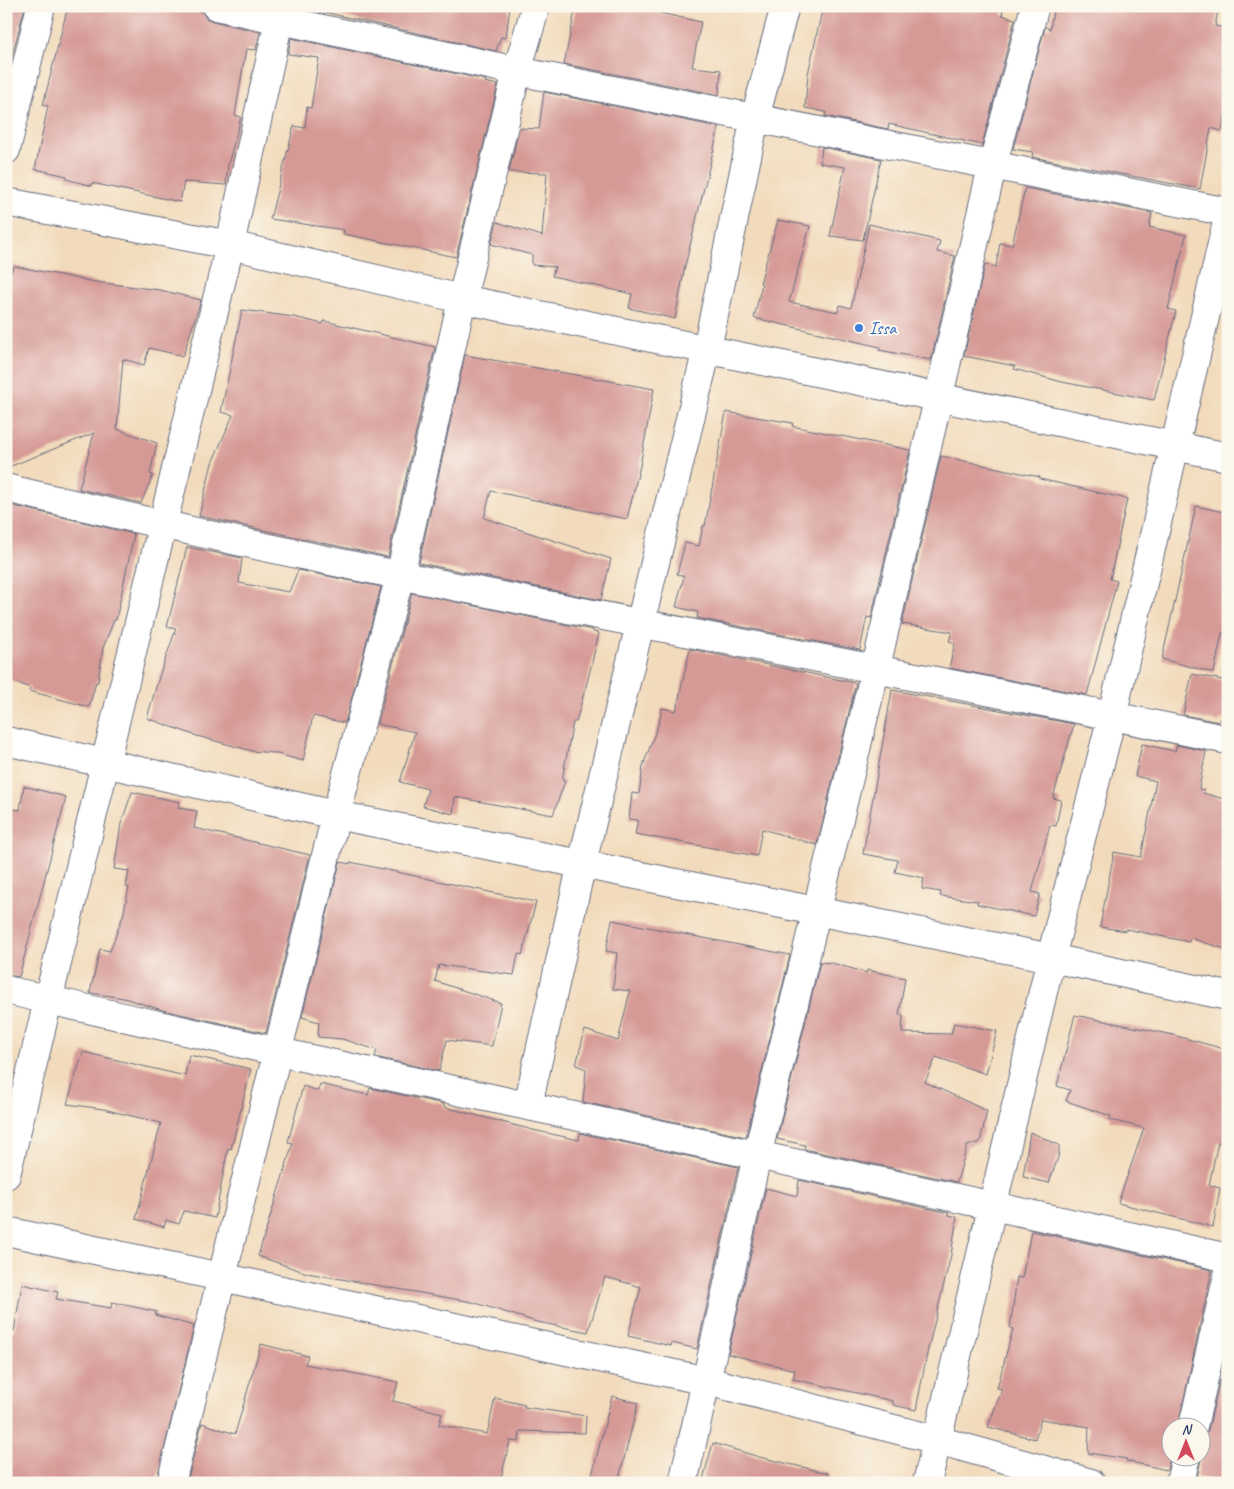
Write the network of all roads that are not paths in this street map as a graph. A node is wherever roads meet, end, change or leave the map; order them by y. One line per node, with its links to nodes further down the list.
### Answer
1 (41, 6): 9 (street)
2 (216, 6): 6 (street)
3 (536, 6): 7 (street)
4 (786, 6): 8 (street)
5 (1035, 6): 10 (street)
6 (280, 13): 7 (street); 14 (street)
7 (516, 70): 8 (street); 15 (street)
8 (755, 118): 10 (street); 16 (street)
9 (6, 150)
10 (992, 167): 12 (street); 17 (street)
11 (6, 202): 14 (street)
12 (1228, 212)
13 (1228, 218): 18 (street)
14 (230, 245): 15 (street); 21 (street)
15 (462, 299): 16 (street); 22 (street)
16 (708, 349): 17 (street); 23 (street)
17 (939, 398): 18 (street); 24 (street)
18 (1174, 445): 19 (street); 25 (street)
19 (1228, 457)
20 (6, 488): 21 (street)
21 (163, 526): 22 (street); 28 (street)
22 (400, 576): 23 (street); 29 (street)
23 (642, 623): 24 (street); 30 (street)
24 (876, 671): 25 (street); 31 (street)
25 (1112, 716): 26 (street); 32 (street)
26 (1228, 740)
27 (6, 741): 28 (street)
28 (104, 764): 29 (street); 35 (street)
29 (336, 814): 30 (street); 36 (street)
30 (582, 863): 31 (street); 37 (street)
31 (816, 912): 32 (street); 38 (street)
32 (1051, 958): 34 (street); 40 (street)
33 (6, 990): 35 (street)
34 (1228, 996)
35 (48, 999): 36 (street); 39 (street)
36 (276, 1052): 37 (street); 43 (street)
37 (528, 1105): 38 (street)
38 (758, 1156): 40 (street); 45 (street)
39 (6, 1175)
40 (991, 1205): 42 (street); 47 (street)
41 (6, 1231): 43 (street)
42 (1228, 1258)
43 (221, 1275): 45 (street); 49 (street)
44 (1228, 1275): 46 (street)
45 (708, 1381): 47 (street); 50 (street)
46 (1195, 1416)
47 (937, 1440): 51 (street); 52 (street)
48 (1184, 1466): 53 (street)
49 (171, 1483)
50 (683, 1483)
51 (927, 1483)
52 (1091, 1483)
53 (1180, 1483)

